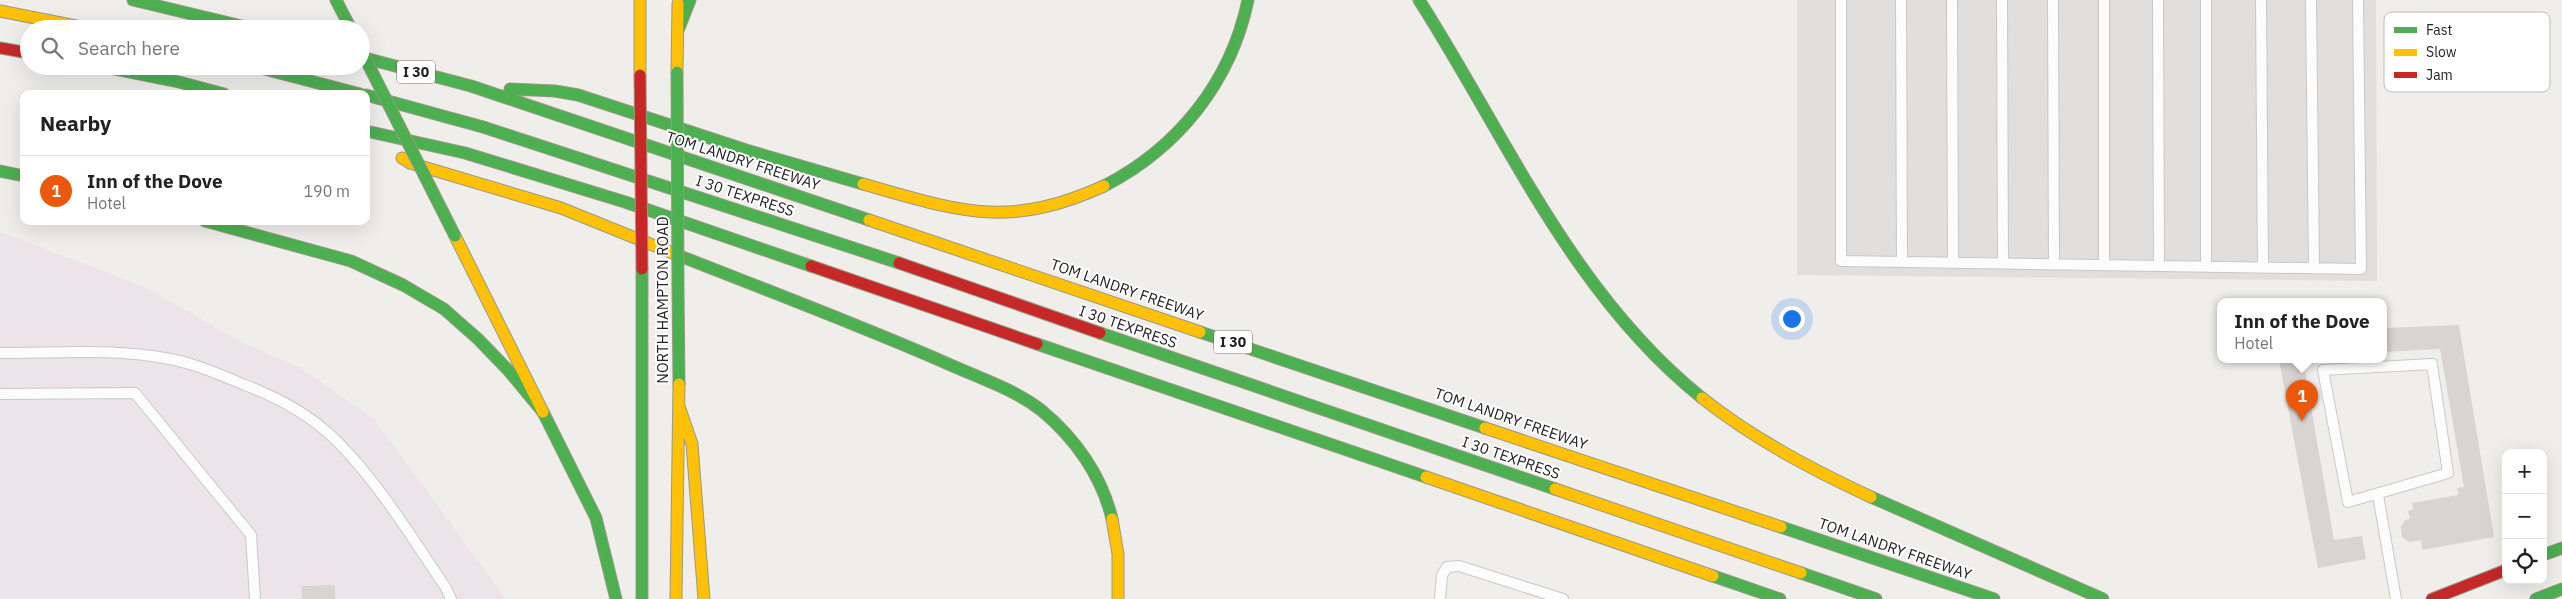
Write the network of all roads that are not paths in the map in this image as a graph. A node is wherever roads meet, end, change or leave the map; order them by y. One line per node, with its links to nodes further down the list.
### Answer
1 (133, 0): 21 (main road)
2 (336, 0): 22 (main road)
3 (640, 0): 60 (main road, NORTH HAMPTON ROAD, bridge)
4 (678, 0): 23 (main road, NORTH HAMPTON ROAD)
5 (690, 0): 23 (main road)
6 (1248, 0): 30 (main road)
7 (1419, 0): 69 (main road)
8 (1842, 0): 39 (lane)
9 (1901, 0): 39 (lane)
10 (1952, 0): 40 (lane)
11 (2002, 0): 41 (lane)
12 (2053, 0): 42 (lane)
13 (2104, 0): 43 (lane)
14 (2158, 0): 44 (lane)
15 (2206, 0): 45 (lane)
16 (2261, 0): 46 (lane)
17 (2311, 0): 47 (lane)
18 (2358, 0): 47 (lane)
19 (0, 11): 20 (main road)
20 (46, 20)
21 (216, 20)
22 (346, 20)
23 (679, 28): 50 (main road, NORTH HAMPTON ROAD, bridge)
24 (0, 48): 25 (main road)
25 (20, 51)
26 (370, 59): 30 (main road, TOM LANDRY FREEWAY / I 30)
27 (370, 68): 51 (main road, bridge)
28 (144, 75): 31 (main road)
29 (287, 75): 32 (main road)
30 (471, 86): 68 (main road, TOM LANDRY FREEWAY / I 30)
31 (209, 90)
32 (345, 90)
33 (370, 96): 67 (main road, I 30 TEXPRESS)
34 (370, 134): 66 (main road)
35 (370, 136): 63 (main road)
36 (0, 171): 37 (main road)
37 (20, 175)
38 (220, 225): 51 (main road)
39 (1902, 261): 40 (lane)
40 (1953, 262): 41 (lane)
41 (2003, 263): 42 (lane)
42 (2054, 264): 43 (lane)
43 (2104, 265): 44 (lane)
44 (2159, 266): 45 (lane)
45 (2206, 266): 46 (lane)
46 (2263, 267): 47 (lane)
47 (2314, 268)
48 (0, 353): 58 (lane)
49 (0, 394): 57 (lane)
50 (679, 406): 61 (main road, NORTH HAMPTON ROAD); 62 (main road)
51 (543, 412): 59 (main road)
52 (2378, 494): 52 (lane); 70 (lane)
53 (2562, 548): 54 (main road)
54 (2547, 554)
55 (2502, 572): 71 (main road)
56 (2562, 589): 72 (main road)
57 (255, 599)
58 (451, 599)
59 (616, 599)
60 (642, 599)
61 (676, 599)
62 (704, 599)
63 (1118, 599)
64 (1440, 599): 65 (lane)
65 (1563, 599)
66 (1780, 599)
67 (1876, 599)
68 (1994, 599)
69 (2103, 599)
70 (2396, 599)
71 (2432, 599)
72 (2536, 599)

